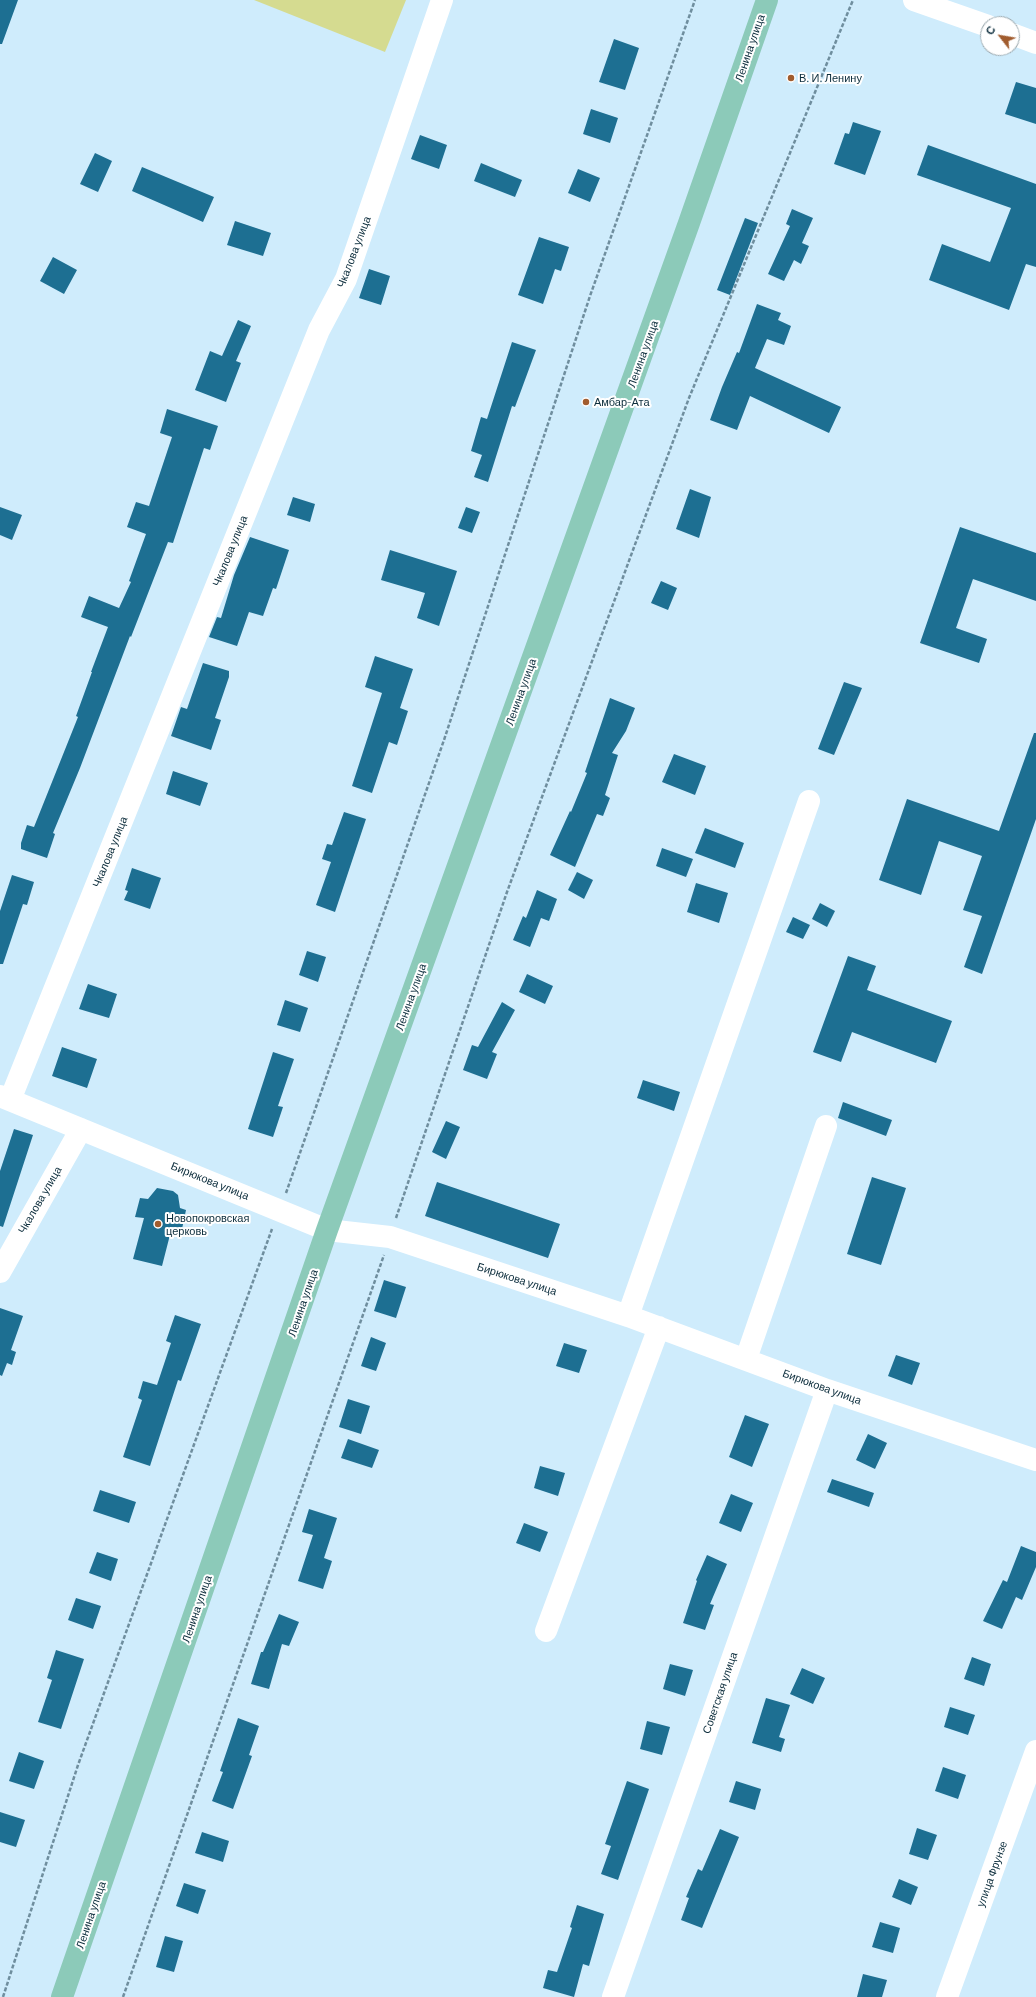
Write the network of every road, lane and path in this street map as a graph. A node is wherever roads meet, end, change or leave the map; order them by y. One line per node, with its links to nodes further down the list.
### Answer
1 (442, 0): 10 (street, Чкалова улица)
2 (695, 0): 13 (path)
3 (767, 0): 14 (main road, Ленина улица)
4 (853, 0): 15 (path)
5 (914, 0): 6 (street)
6 (980, 23)
7 (1020, 37): 8 (street)
8 (1036, 43)
9 (809, 802): 17 (street)
10 (5, 1098): 12 (street, Бирюкова улица)
11 (826, 1126): 19 (street)
12 (81, 1129): 13 (street, Бирюкова улица); 16 (street, Чкалова улица)
13 (280, 1210): 14 (street, Бирюкова улица); 24 (path)
14 (327, 1230): 15 (street, Бирюкова улица); 25 (main road, Ленина улица)
15 (390, 1238): 17 (street, Бирюкова улица); 26 (path)
16 (0, 1272)
17 (628, 1316): 18 (street, Бирюкова улица)
18 (659, 1327): 19 (street, Бирюкова улица); 22 (street)
19 (746, 1359): 20 (street, Бирюкова улица)
20 (827, 1390): 21 (street, Бирюкова улица); 27 (street, Советская улица)
21 (1036, 1460)
22 (546, 1631)
23 (1036, 1751): 28 (street, улица Фрунзе)
24 (3, 1997)
25 (62, 1997)
26 (123, 1997)
27 (613, 1997)
28 (947, 1997)

